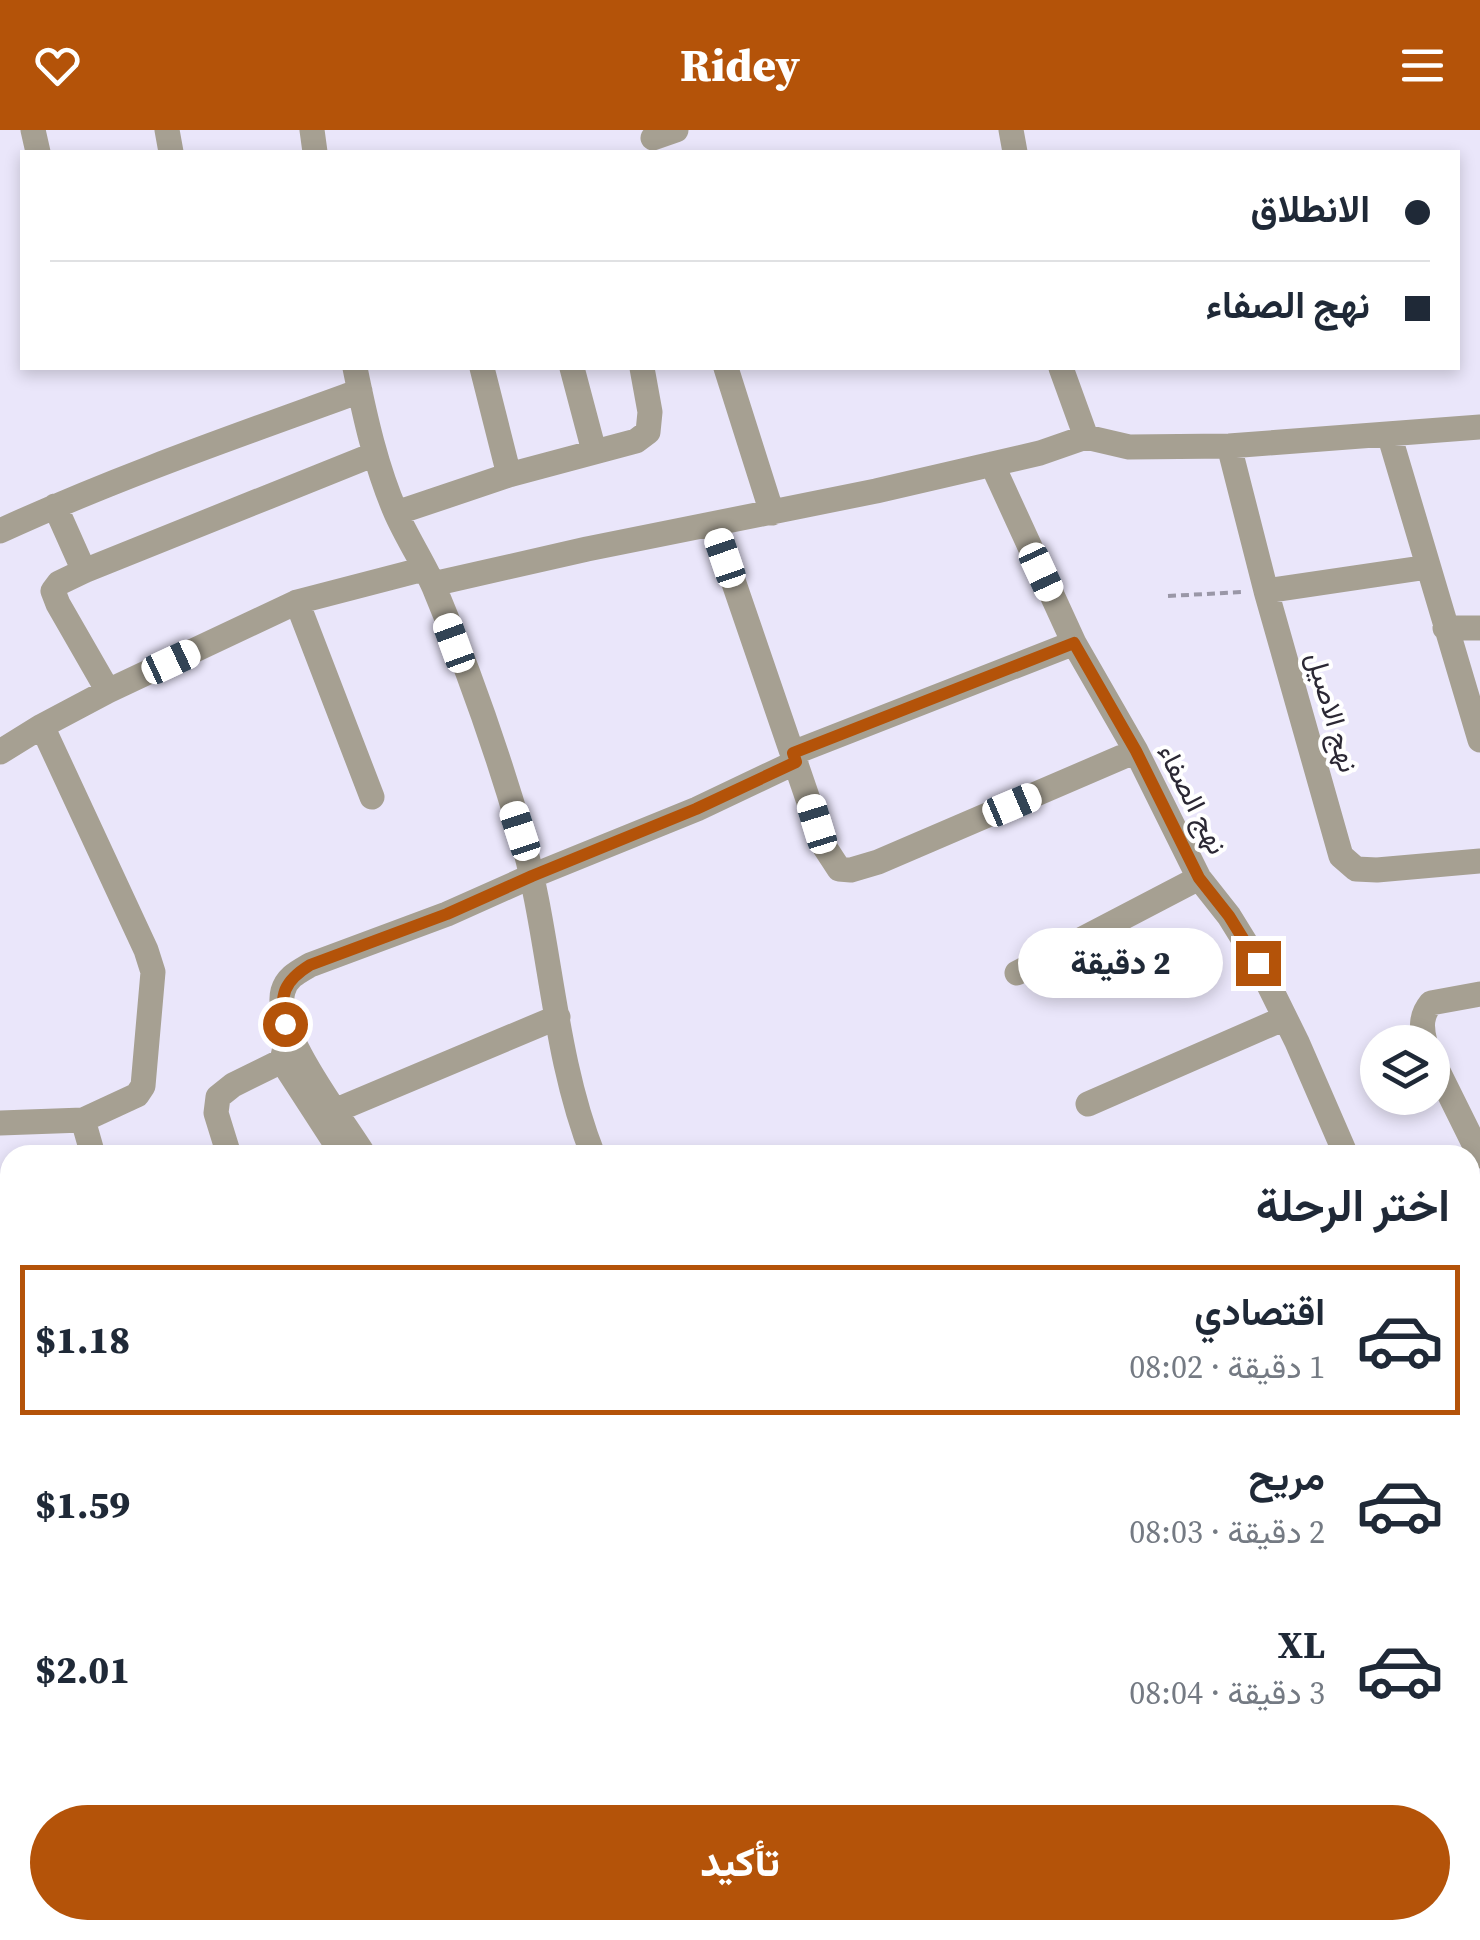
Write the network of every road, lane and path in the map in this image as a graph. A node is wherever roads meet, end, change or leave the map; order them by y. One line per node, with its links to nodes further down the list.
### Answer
1 (483, 370): 14 (street)
2 (573, 370): 11 (street)
3 (642, 370): 11 (street)
4 (727, 370): 17 (street)
5 (1062, 370): 9 (street)
6 (357, 379): 12 (street); 15 (street)
7 (1480, 427): 8 (street)
8 (1389, 434): 10 (street); 20 (street)
9 (1086, 437): 10 (street); 13 (street)
10 (1229, 446): 23 (street, نهج الاصيل)
11 (594, 451): 14 (street)
12 (375, 454): 16 (street); 21 (street)
13 (992, 464): 17 (street); 28 (street, نهج الصفاء)
14 (509, 475): 16 (street)
15 (55, 506): 19 (street); 21 (street)
16 (396, 513): 22 (street)
17 (772, 513): 18 (street)
18 (714, 525): 22 (street); 34 (street)
19 (0, 531)
20 (1428, 567): 23 (street); 26 (street)
21 (84, 571): 29 (street)
22 (428, 577): 25 (street); 37 (street)
23 (1266, 590): 24 (path); 36 (street, نهج الاصيل)
24 (1168, 596)
25 (298, 602): 29 (street); 35 (street)
26 (1445, 628): 27 (street); 31 (street)
27 (1480, 628)
28 (1074, 643): 32 (street, نهج الصفاء); 34 (street)
29 (108, 692): 30 (street)
30 (42, 726): 33 (street); 49 (street)
31 (1480, 740)
32 (1136, 751): 34 (street); 38 (street, نهج الصفاء)
33 (0, 752)
34 (794, 758): 37 (street)
35 (372, 798)
36 (1480, 861)
37 (532, 876): 41 (street); 44 (street)
38 (1199, 878): 39 (street); 42 (street, نهج الصفاء)
39 (1017, 974)
40 (1480, 994): 43 (street)
41 (558, 1017): 47 (street); 55 (street)
42 (1286, 1018): 46 (street); 56 (street, نهج الصفاء)
43 (1422, 1025)
44 (290, 1049): 47 (street); 52 (street)
45 (1450, 1085): 48 (street)
46 (1088, 1104)
47 (329, 1114): 53 (street); 54 (street)
48 (1472, 1117): 57 (street)
49 (82, 1120): 50 (street); 51 (street)
50 (0, 1124)
51 (91, 1145)
52 (226, 1145)
53 (340, 1145)
54 (355, 1145)
55 (590, 1145)
56 (1340, 1145)
57 (1478, 1145)

